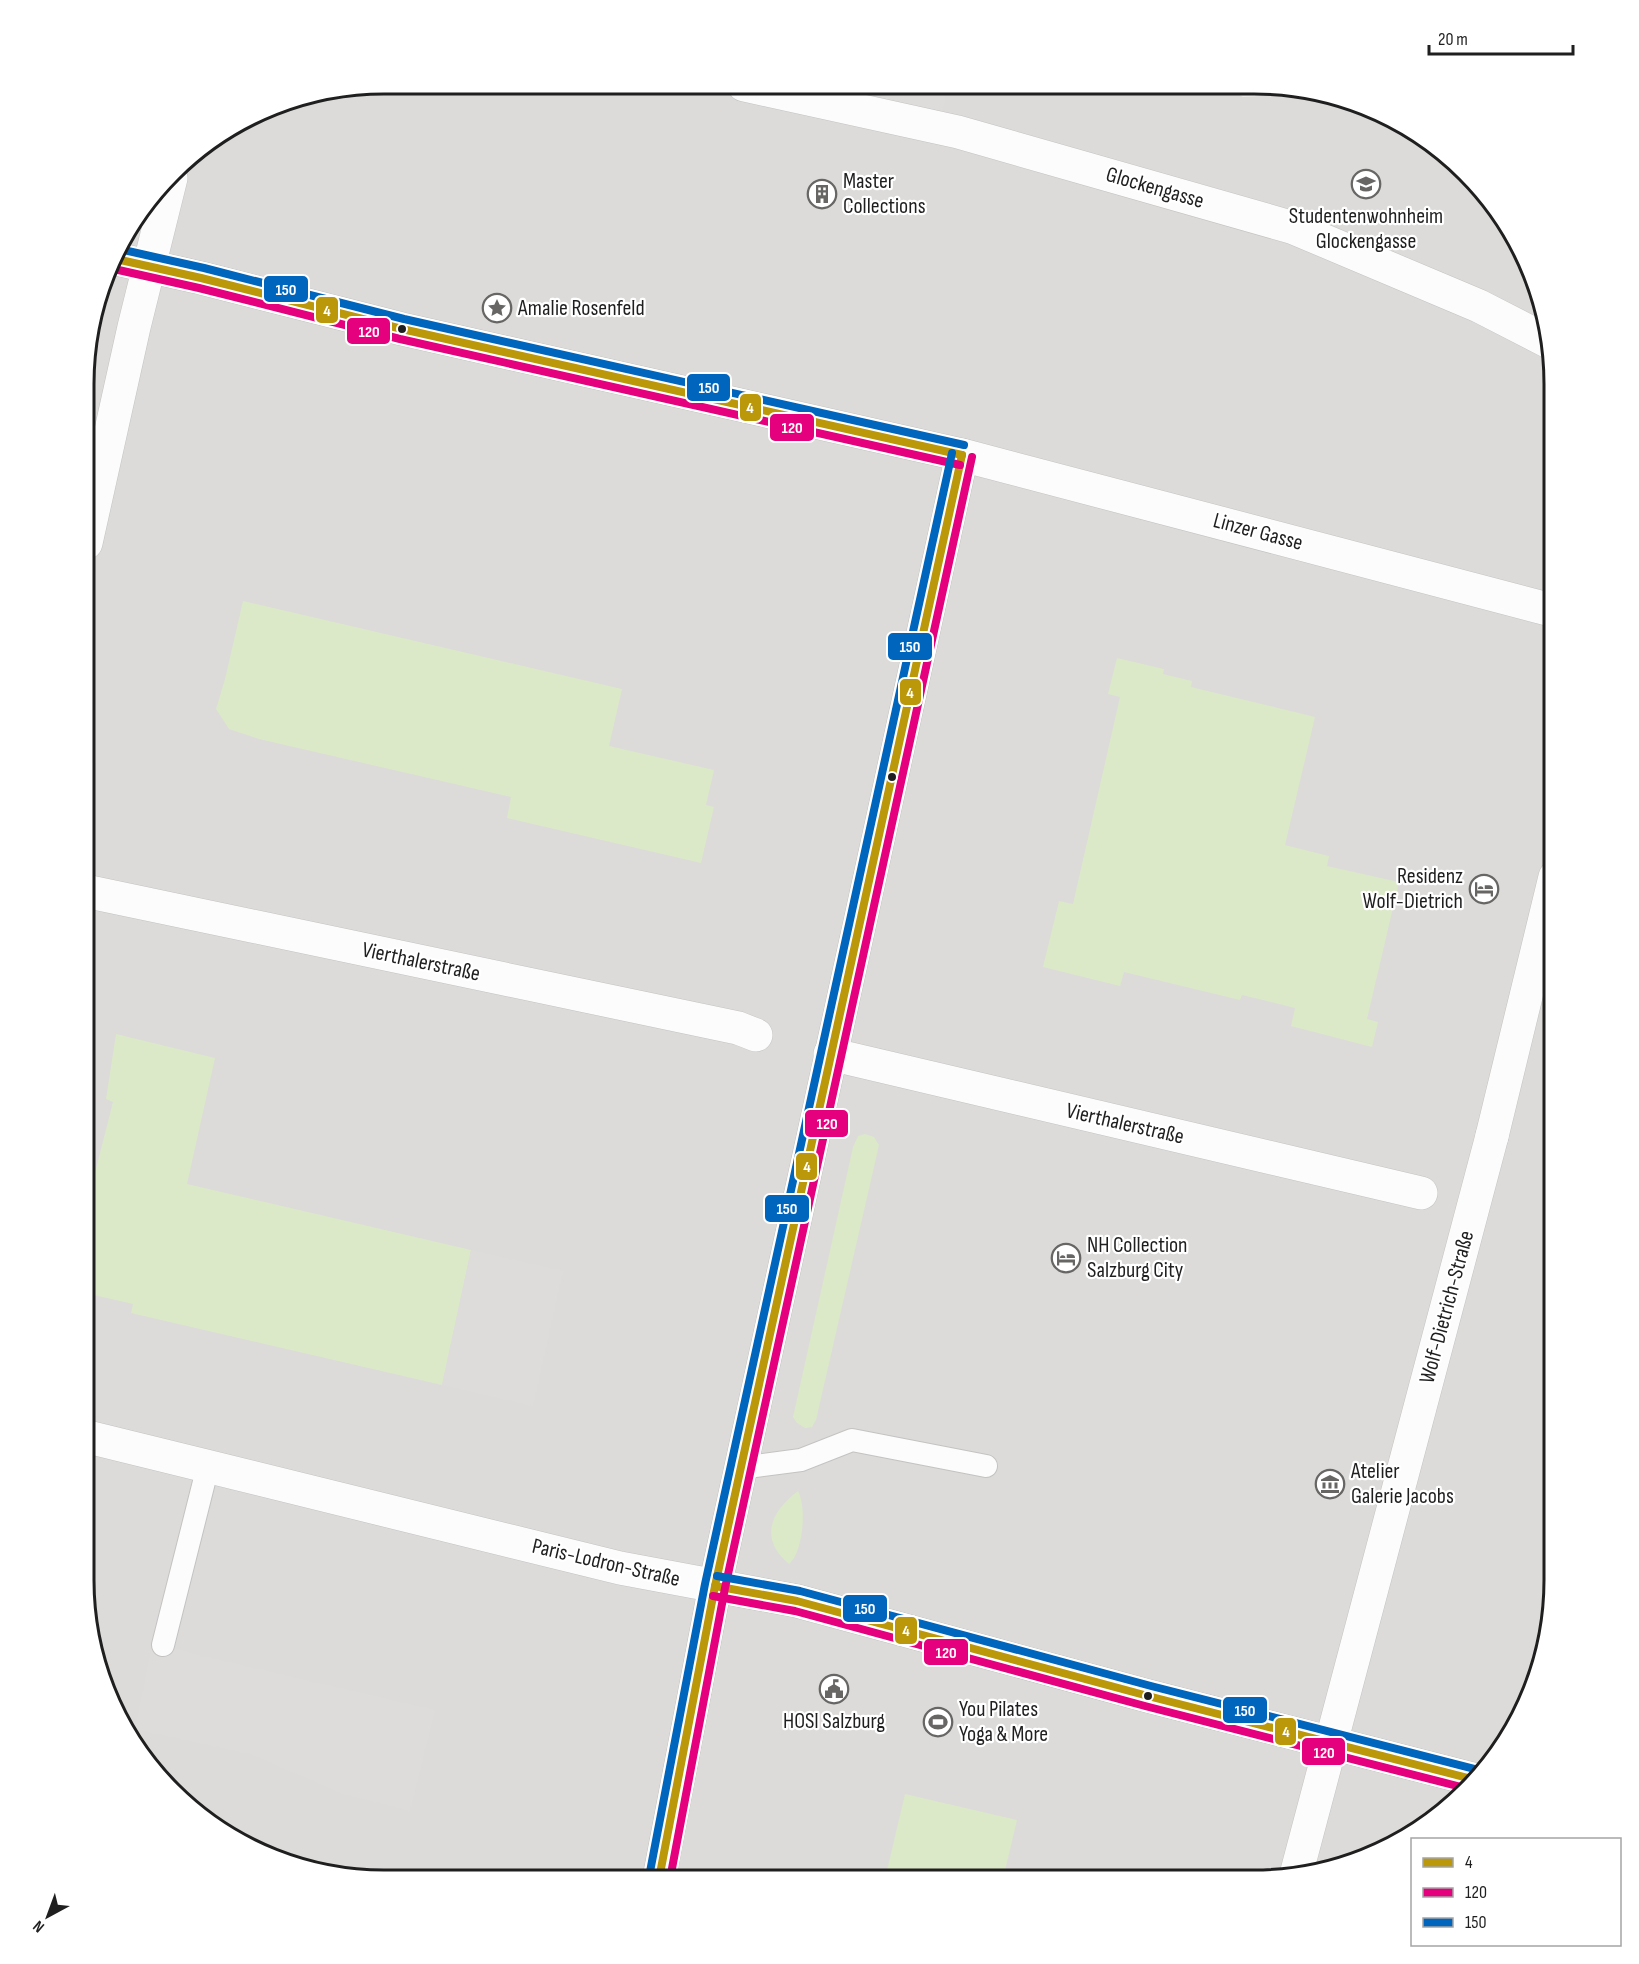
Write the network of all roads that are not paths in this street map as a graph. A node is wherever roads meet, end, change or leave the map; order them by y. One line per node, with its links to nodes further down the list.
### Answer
1 (785, 94): 5 (street, Glockengasse)
2 (168, 191): 4 (street)
3 (122, 260): 4 (street, Linzer Gasse)
4 (149, 266): 6 (street, Linzer Gasse); 7 (street)
5 (1541, 338)
6 (962, 455): 8 (street, Linzer Gasse); 12 (street)
7 (94, 477)
8 (1544, 608)
9 (94, 893): 11 (street, Vierthalerstraße)
10 (1544, 922): 20 (street, Wolf-Dietrich-Straße)
11 (756, 1035)
12 (830, 1054): 13 (street, Vierthalerstraße); 17 (street)
13 (1421, 1193)
14 (94, 1438): 15 (street, Paris-Lodron-Straße)
15 (208, 1466): 18 (street, Paris-Lodron-Straße); 19 (lane)
16 (986, 1466): 17 (lane)
17 (740, 1468): 18 (street)
18 (715, 1586): 20 (street, Paris-Lodron-Straße); 23 (street)
19 (163, 1645)
20 (1333, 1742): 21 (street, Paris-Lodron-Straße); 22 (street, Wolf-Dietrich-Straße)
21 (1467, 1778)
22 (1299, 1866)
23 (661, 1870)

